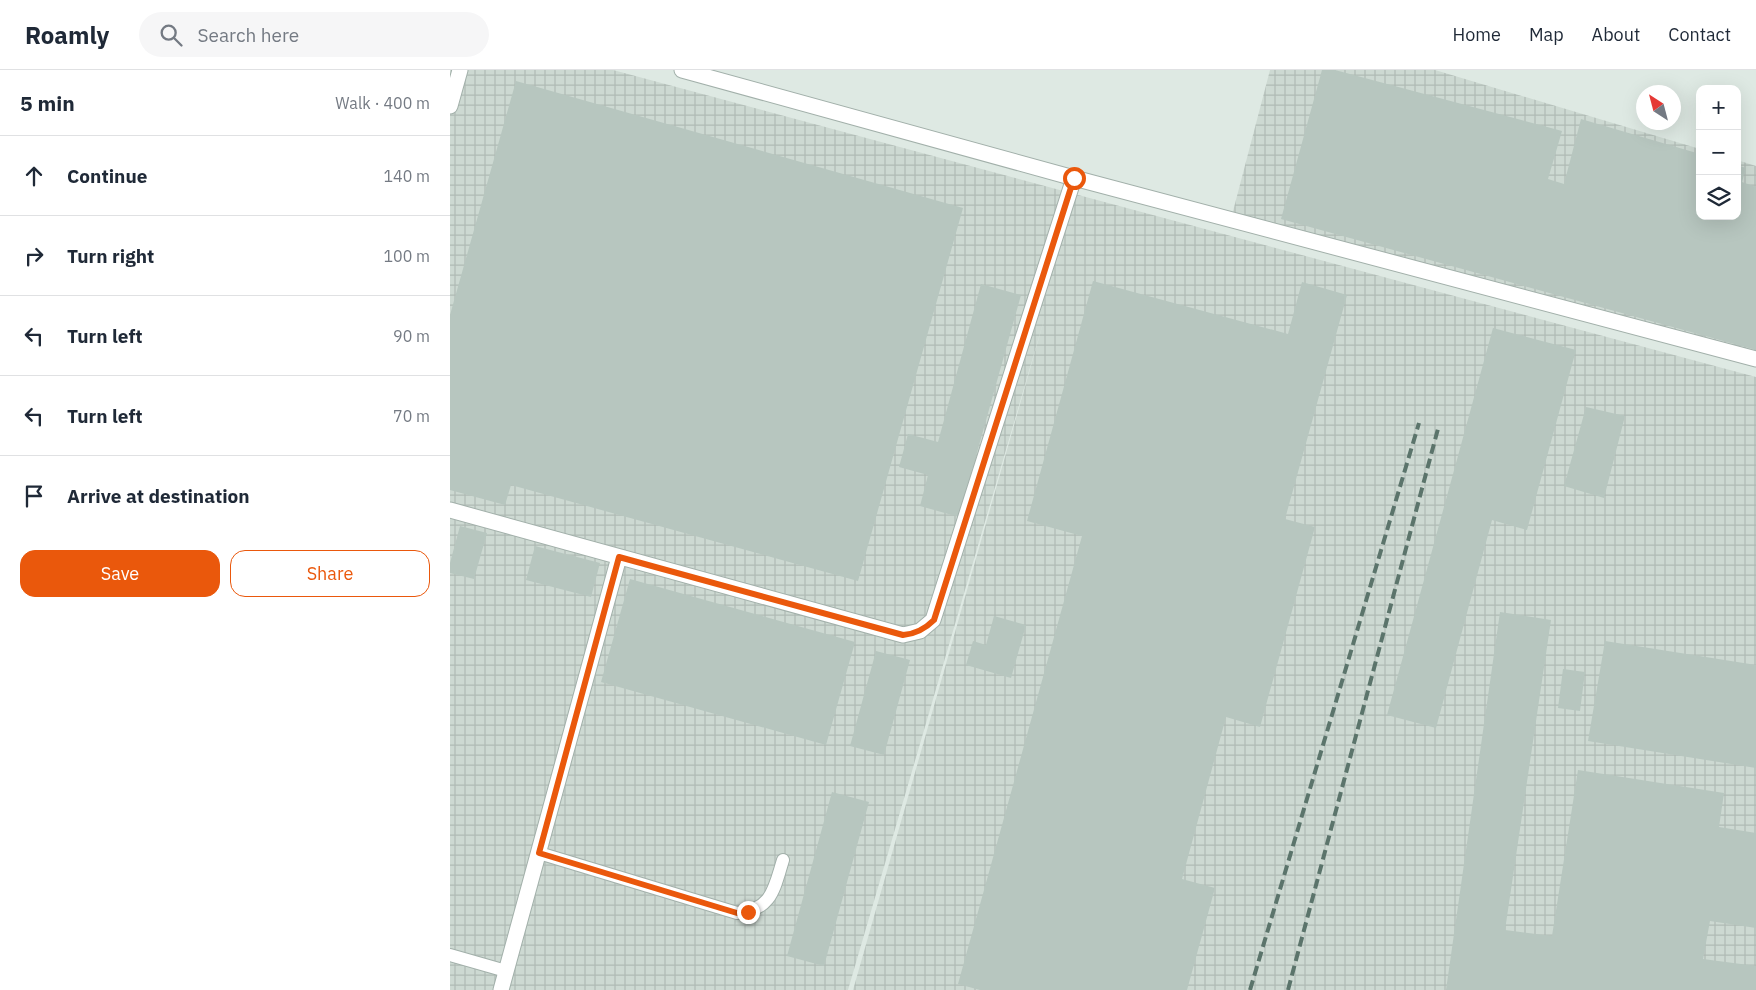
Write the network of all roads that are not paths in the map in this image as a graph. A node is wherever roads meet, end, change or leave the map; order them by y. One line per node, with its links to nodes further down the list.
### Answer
1 (460, 70): 3 (street)
2 (682, 70): 4 (street)
3 (450, 106)
4 (1074, 178): 5 (street); 7 (street)
5 (1756, 359)
6 (450, 510): 7 (street)
7 (619, 557): 8 (street)
8 (539, 853): 9 (lane); 11 (street)
9 (783, 860)
10 (450, 955): 11 (lane)
11 (506, 971): 12 (street)
12 (501, 990)

